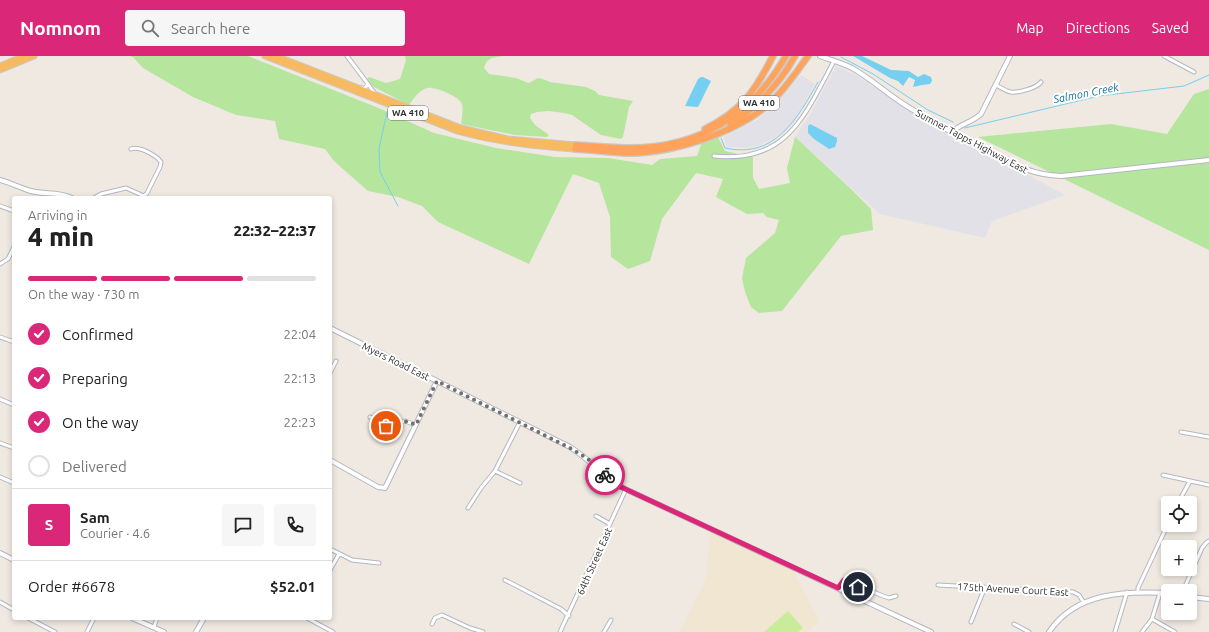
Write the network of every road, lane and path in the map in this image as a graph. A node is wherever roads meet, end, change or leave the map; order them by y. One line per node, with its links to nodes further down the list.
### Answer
1 (24, 56): 15 (highway)
2 (34, 56): 16 (highway)
3 (264, 56): 26 (highway, WA 410)
4 (276, 56): 20 (highway, WA 410)
5 (347, 56): 19 (street)
6 (774, 56): 25 (highway)
7 (786, 56): 25 (highway, WA 410)
8 (795, 56): 24 (highway, WA 410)
9 (808, 56): 24 (highway)
10 (820, 56): 14 (street, Sumner Tapps Highway East)
11 (837, 56): 14 (street)
12 (1010, 56): 21 (street)
13 (1164, 56): 17 (street)
14 (834, 61): 23 (street, Sumner Tapps Highway East); 28 (street)
15 (0, 66)
16 (0, 70)
17 (1194, 72)
18 (1041, 82): 21 (street)
19 (368, 84): 20 (street); 22 (street)
20 (349, 85): 22 (highway, WA 410)
21 (996, 85): 23 (street)
22 (376, 95): 26 (highway, WA 410)
23 (952, 132): 29 (street, Sumner Tapps Highway East)
24 (711, 136): 26 (highway, WA 410)
25 (598, 146): 26 (highway, WA 410)
26 (576, 147)
27 (131, 149): 35 (street)
28 (714, 156)
29 (1209, 160)
30 (0, 180): 31 (street)
31 (40, 192): 32 (street); 33 (street)
32 (38, 196)
33 (67, 196)
34 (98, 196): 36 (street)
35 (144, 196)
36 (144, 196)
37 (0, 206): 38 (street)
38 (12, 210)
39 (12, 251): 40 (street)
40 (1, 264)
41 (332, 329): 46 (street, Myers Road East)
42 (0, 337): 43 (street)
43 (12, 341)
44 (336, 361): 45 (street)
45 (332, 369)
46 (437, 381): 50 (street, Myers Road East); 51 (street)
47 (0, 399): 48 (street)
48 (12, 404)
49 (370, 417): 51 (street)
50 (520, 422): 57 (street); 64 (street, Myers Road East)
51 (416, 425): 56 (street)
52 (1181, 432): 53 (street)
53 (1209, 437)
54 (0, 443): 55 (street)
55 (12, 447)
56 (332, 461)
57 (495, 471): 62 (street); 66 (street)
58 (1163, 475): 60 (street)
59 (0, 476): 61 (street)
60 (1190, 481): 63 (street); 65 (street)
61 (12, 482)
62 (520, 483)
63 (1209, 485)
64 (626, 489): 68 (street, 64th Street East); 81 (street, Myers Road East)
65 (1182, 496)
66 (468, 508)
67 (596, 516): 68 (street)
68 (610, 524): 91 (street, 64th Street East)
69 (1164, 532): 83 (street)
70 (1209, 541): 78 (street)
71 (332, 550): 73 (street)
72 (0, 553): 74 (street)
73 (339, 554): 75 (street); 76 (street)
74 (12, 559)
75 (379, 563)
76 (332, 566)
77 (504, 580): 91 (street)
78 (1186, 584)
79 (938, 585): 80 (street, 175th Avenue Court East)
80 (985, 587): 89 (street, 175th Avenue Court East); 100 (street)
81 (838, 588): 85 (street); 112 (street, Myers Road East)
82 (1127, 592): 83 (street); 89 (street); 115 (street)
83 (1138, 592): 84 (street)
84 (1160, 593): 92 (street)
85 (896, 596)
86 (1197, 597): 87 (street)
87 (1209, 599)
88 (0, 602): 90 (street)
89 (1084, 603): 114 (street)
90 (12, 609)
91 (569, 616): 110 (street, 64th Street East)
92 (1152, 619): 116 (street); 117 (street)
93 (32, 620): 104 (street)
94 (93, 620): 105 (street)
95 (137, 620): 103 (street)
96 (156, 620): 103 (street)
97 (203, 620): 107 (street)
98 (311, 620): 108 (street)
99 (611, 620): 111 (street)
100 (971, 622)
101 (432, 624): 109 (street)
102 (1014, 624): 113 (street)
103 (154, 627): 106 (street)
104 (55, 632)
105 (87, 632)
106 (164, 632)
107 (196, 632)
108 (333, 632)
109 (483, 632)
110 (560, 632)
111 (604, 632)
112 (931, 632)
113 (1029, 632)
114 (1049, 632)
115 (1115, 632)
116 (1142, 632)
117 (1175, 632)

